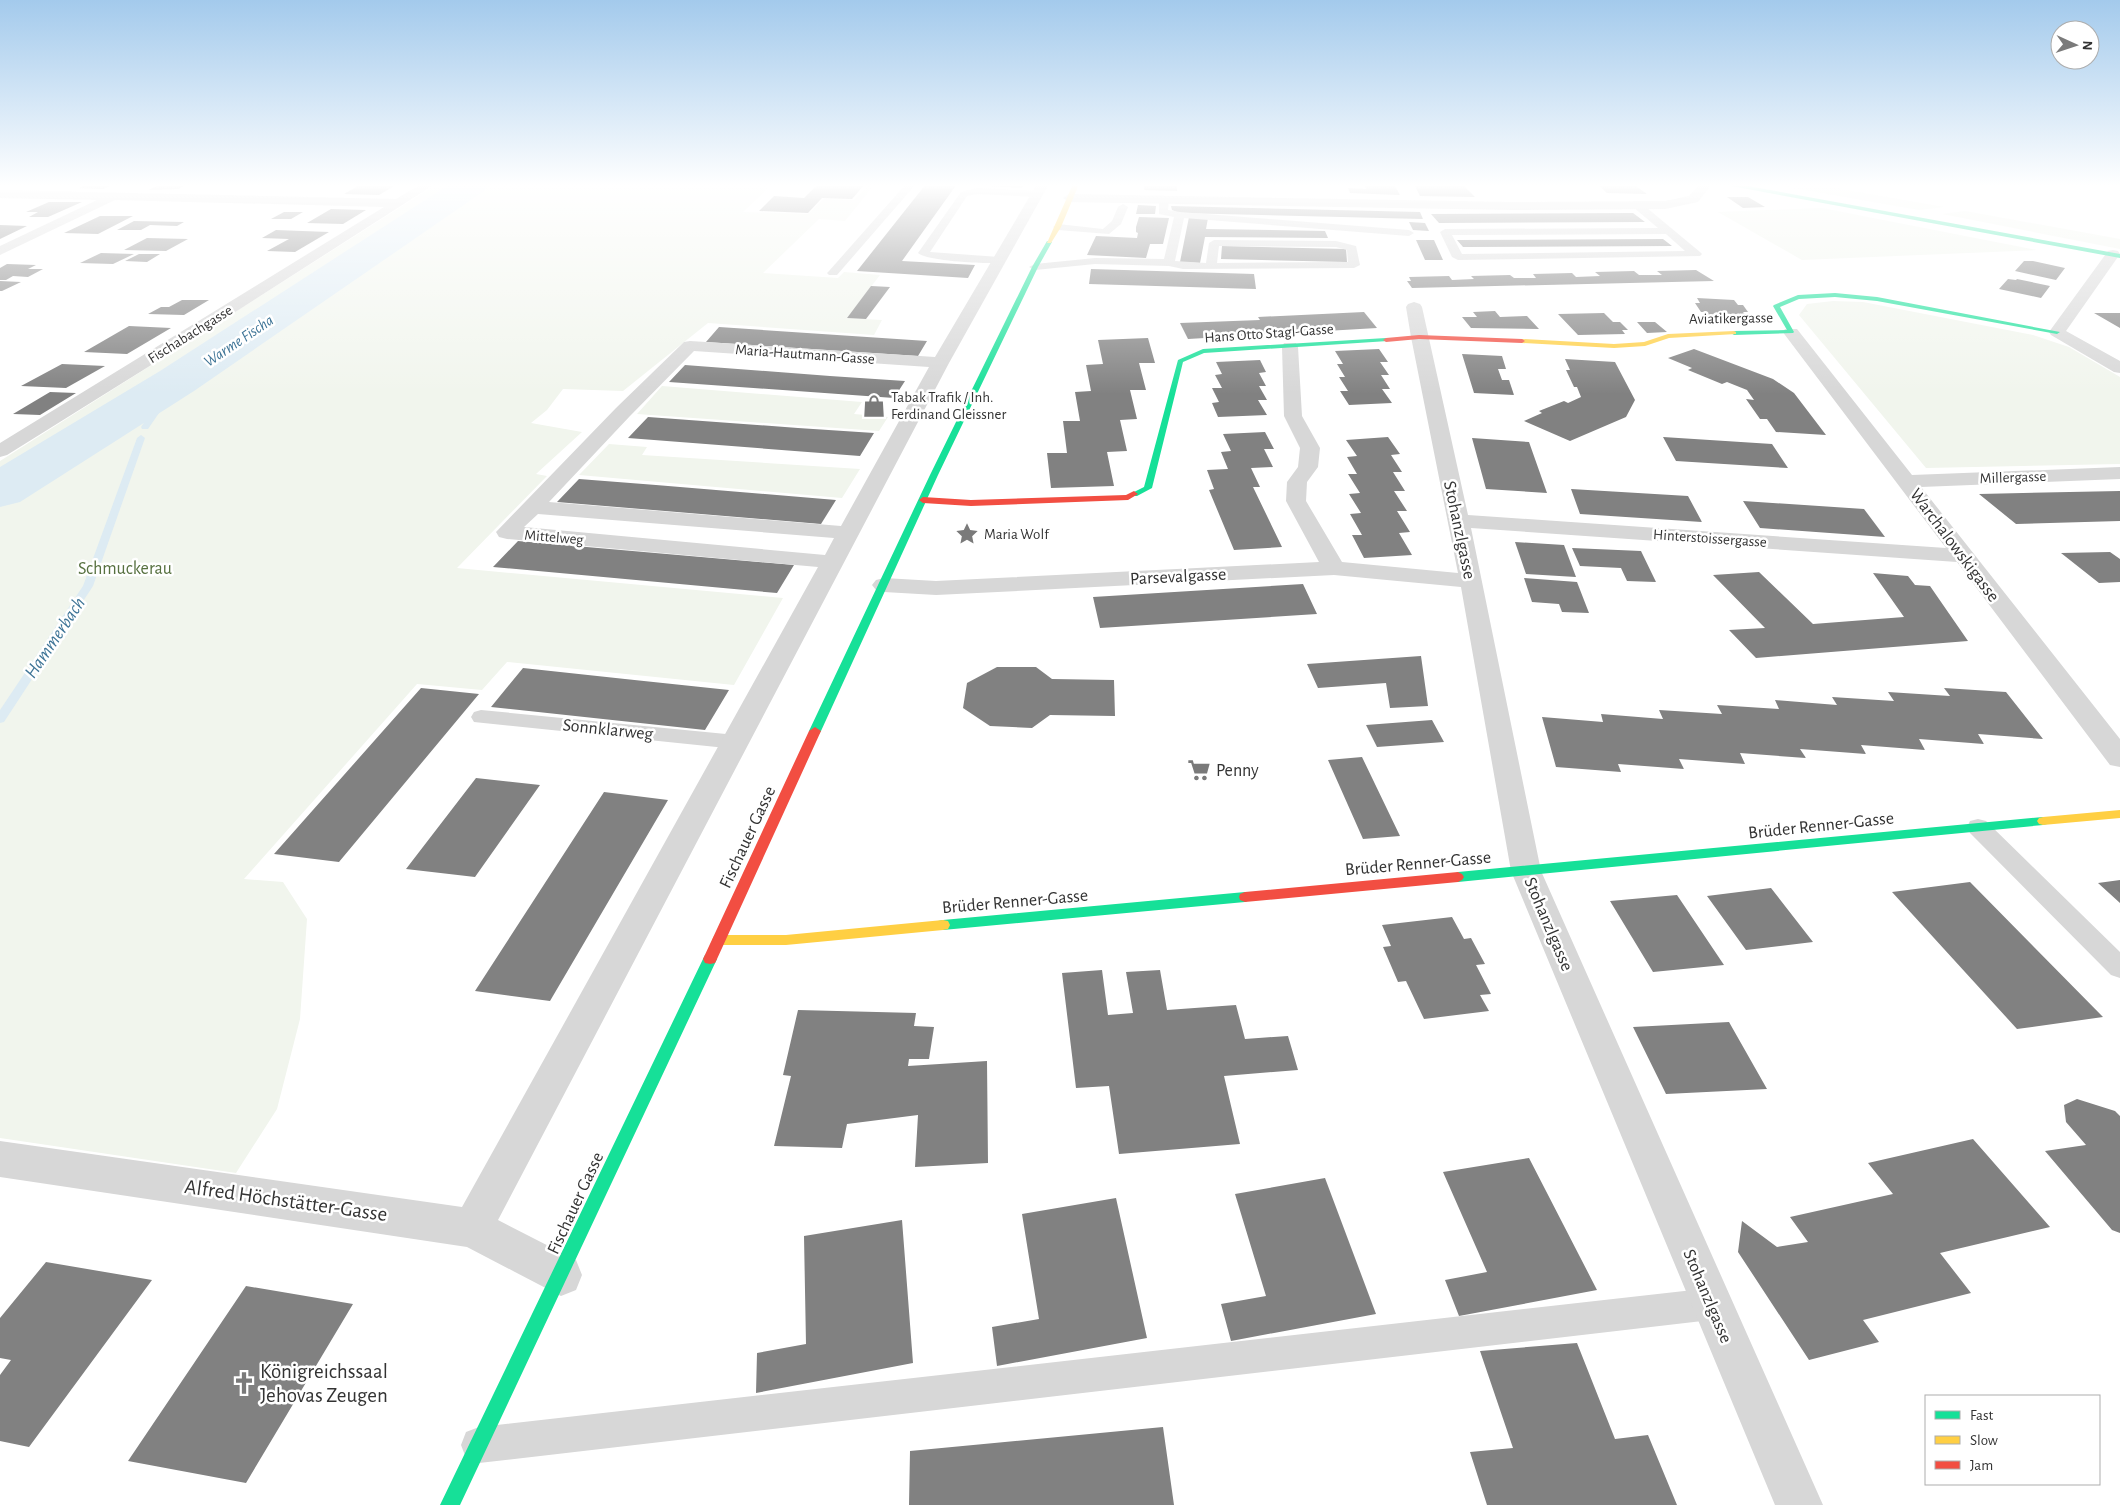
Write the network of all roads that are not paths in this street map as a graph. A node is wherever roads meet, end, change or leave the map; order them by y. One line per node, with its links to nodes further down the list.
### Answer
1 (316, 254): 23 (street, Fischabachgasse)
2 (849, 254): 16 (lane)
3 (927, 254): 12 (lane)
4 (1002, 254): 12 (street)
5 (1042, 254): 15 (street, Fischauer Gasse)
6 (1170, 254): 13 (lane)
7 (1212, 254): 14 (lane)
8 (1353, 254): 14 (lane)
9 (1456, 254): 10 (lane)
10 (1677, 254)
11 (2116, 255): 19 (street)
12 (999, 260): 22 (street)
13 (1169, 262): 14 (lane); 15 (lane)
14 (1210, 266)
15 (1035, 267): 26 (street, Fischauer Gasse)
16 (833, 273)
17 (1416, 322): 18 (street, Aviatikergasse); 20 (street, Hans Otto Stagl-Gasse); 28 (street, Stohanzlgasse)
18 (1791, 332): 19 (street, Aviatikergasse); 25 (street, Warchalowskigasse)
19 (2057, 332): 21 (street)
20 (1290, 347): 26 (street, Hans Otto Stagl-Gasse); 32 (street)
21 (2120, 368)
22 (936, 371): 27 (street, Maria-Hautmann-Gasse); 29 (street)
23 (0, 451)
24 (2120, 473): 25 (street, Millergasse)
25 (1906, 481): 30 (street, Warchalowskigasse)
26 (923, 500): 34 (street, Fischauer Gasse)
27 (533, 506): 29 (street, Mittelweg); 31 (street, Mittelweg)
28 (1459, 521): 30 (street, Hinterstoissergasse); 33 (street, Stohanzlgasse)
29 (848, 533): 31 (street)
30 (1962, 556): 37 (street, Warchalowskigasse)
31 (833, 562): 36 (street)
32 (1334, 568): 33 (street, Parsevalgasse); 34 (street, Parsevalgasse)
33 (1471, 581): 40 (street, Stohanzlgasse)
34 (884, 585): 41 (street, Fischauer Gasse)
35 (481, 717): 36 (lane, Sonnklarweg)
36 (736, 742): 44 (street)
37 (2120, 758)
38 (2120, 814): 39 (street, Brüder Renner-Gasse)
39 (1978, 827): 40 (street, Brüder Renner-Gasse); 42 (lane)
40 (1526, 871): 41 (street, Brüder Renner-Gasse); 46 (street, Stohanzlgasse)
41 (719, 940): 45 (street, Fischauer Gasse)
42 (2120, 968)
43 (0, 1159): 44 (street, Alfred Höchstätter-Gasse)
44 (472, 1228): 45 (street, Alfred Höchstätter-Gasse)
45 (560, 1275): 47 (street, Fischauer Gasse)
46 (1711, 1304): 47 (lane); 49 (street, Stohanzlgasse)
47 (479, 1445): 48 (street, Fischauer Gasse)
48 (450, 1505)
49 (1799, 1505)

